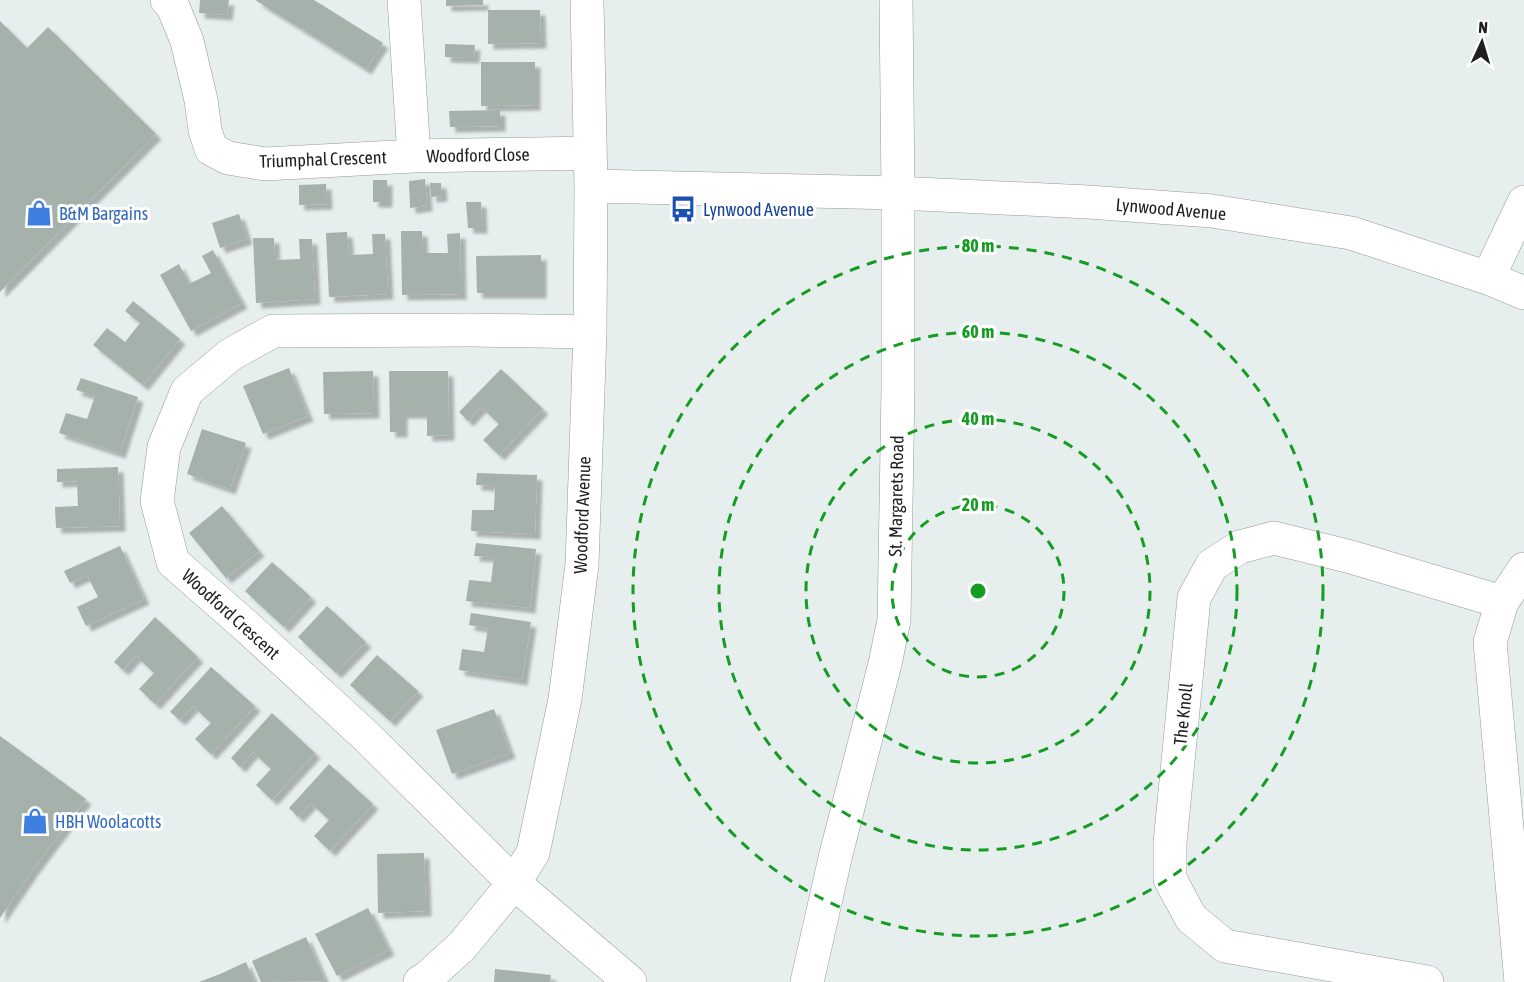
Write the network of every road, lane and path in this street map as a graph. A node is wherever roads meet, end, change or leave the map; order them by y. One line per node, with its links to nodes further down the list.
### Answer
1 (167, 0): 6 (street, Triumphal Crescent)
2 (404, 0): 6 (street, Woodford Close)
3 (587, 0): 5 (street, Woodford Avenue)
4 (896, 0): 8 (street, St. Margarets Road)
5 (590, 153): 6 (street, Woodford Close); 7 (street, Woodford Avenue)
6 (414, 156)
7 (591, 186): 8 (street, Lynwood Avenue); 12 (street, Woodford Avenue)
8 (898, 193): 10 (street, Lynwood Avenue); 18 (street, St. Margarets Road)
9 (1524, 202): 10 (street)
10 (1488, 278): 11 (street, Lynwood Avenue)
11 (1524, 293)
12 (590, 332): 15 (street, Woodford Avenue); 15 (street, Woodford Crescent)
13 (1524, 569): 14 (street)
14 (1502, 602): 19 (street, The Knoll); 20 (street)
15 (514, 883): 16 (street, Woodford Avenue); 17 (street)
16 (420, 982)
17 (630, 982)
18 (807, 982)
19 (1427, 982)
20 (1521, 982)

